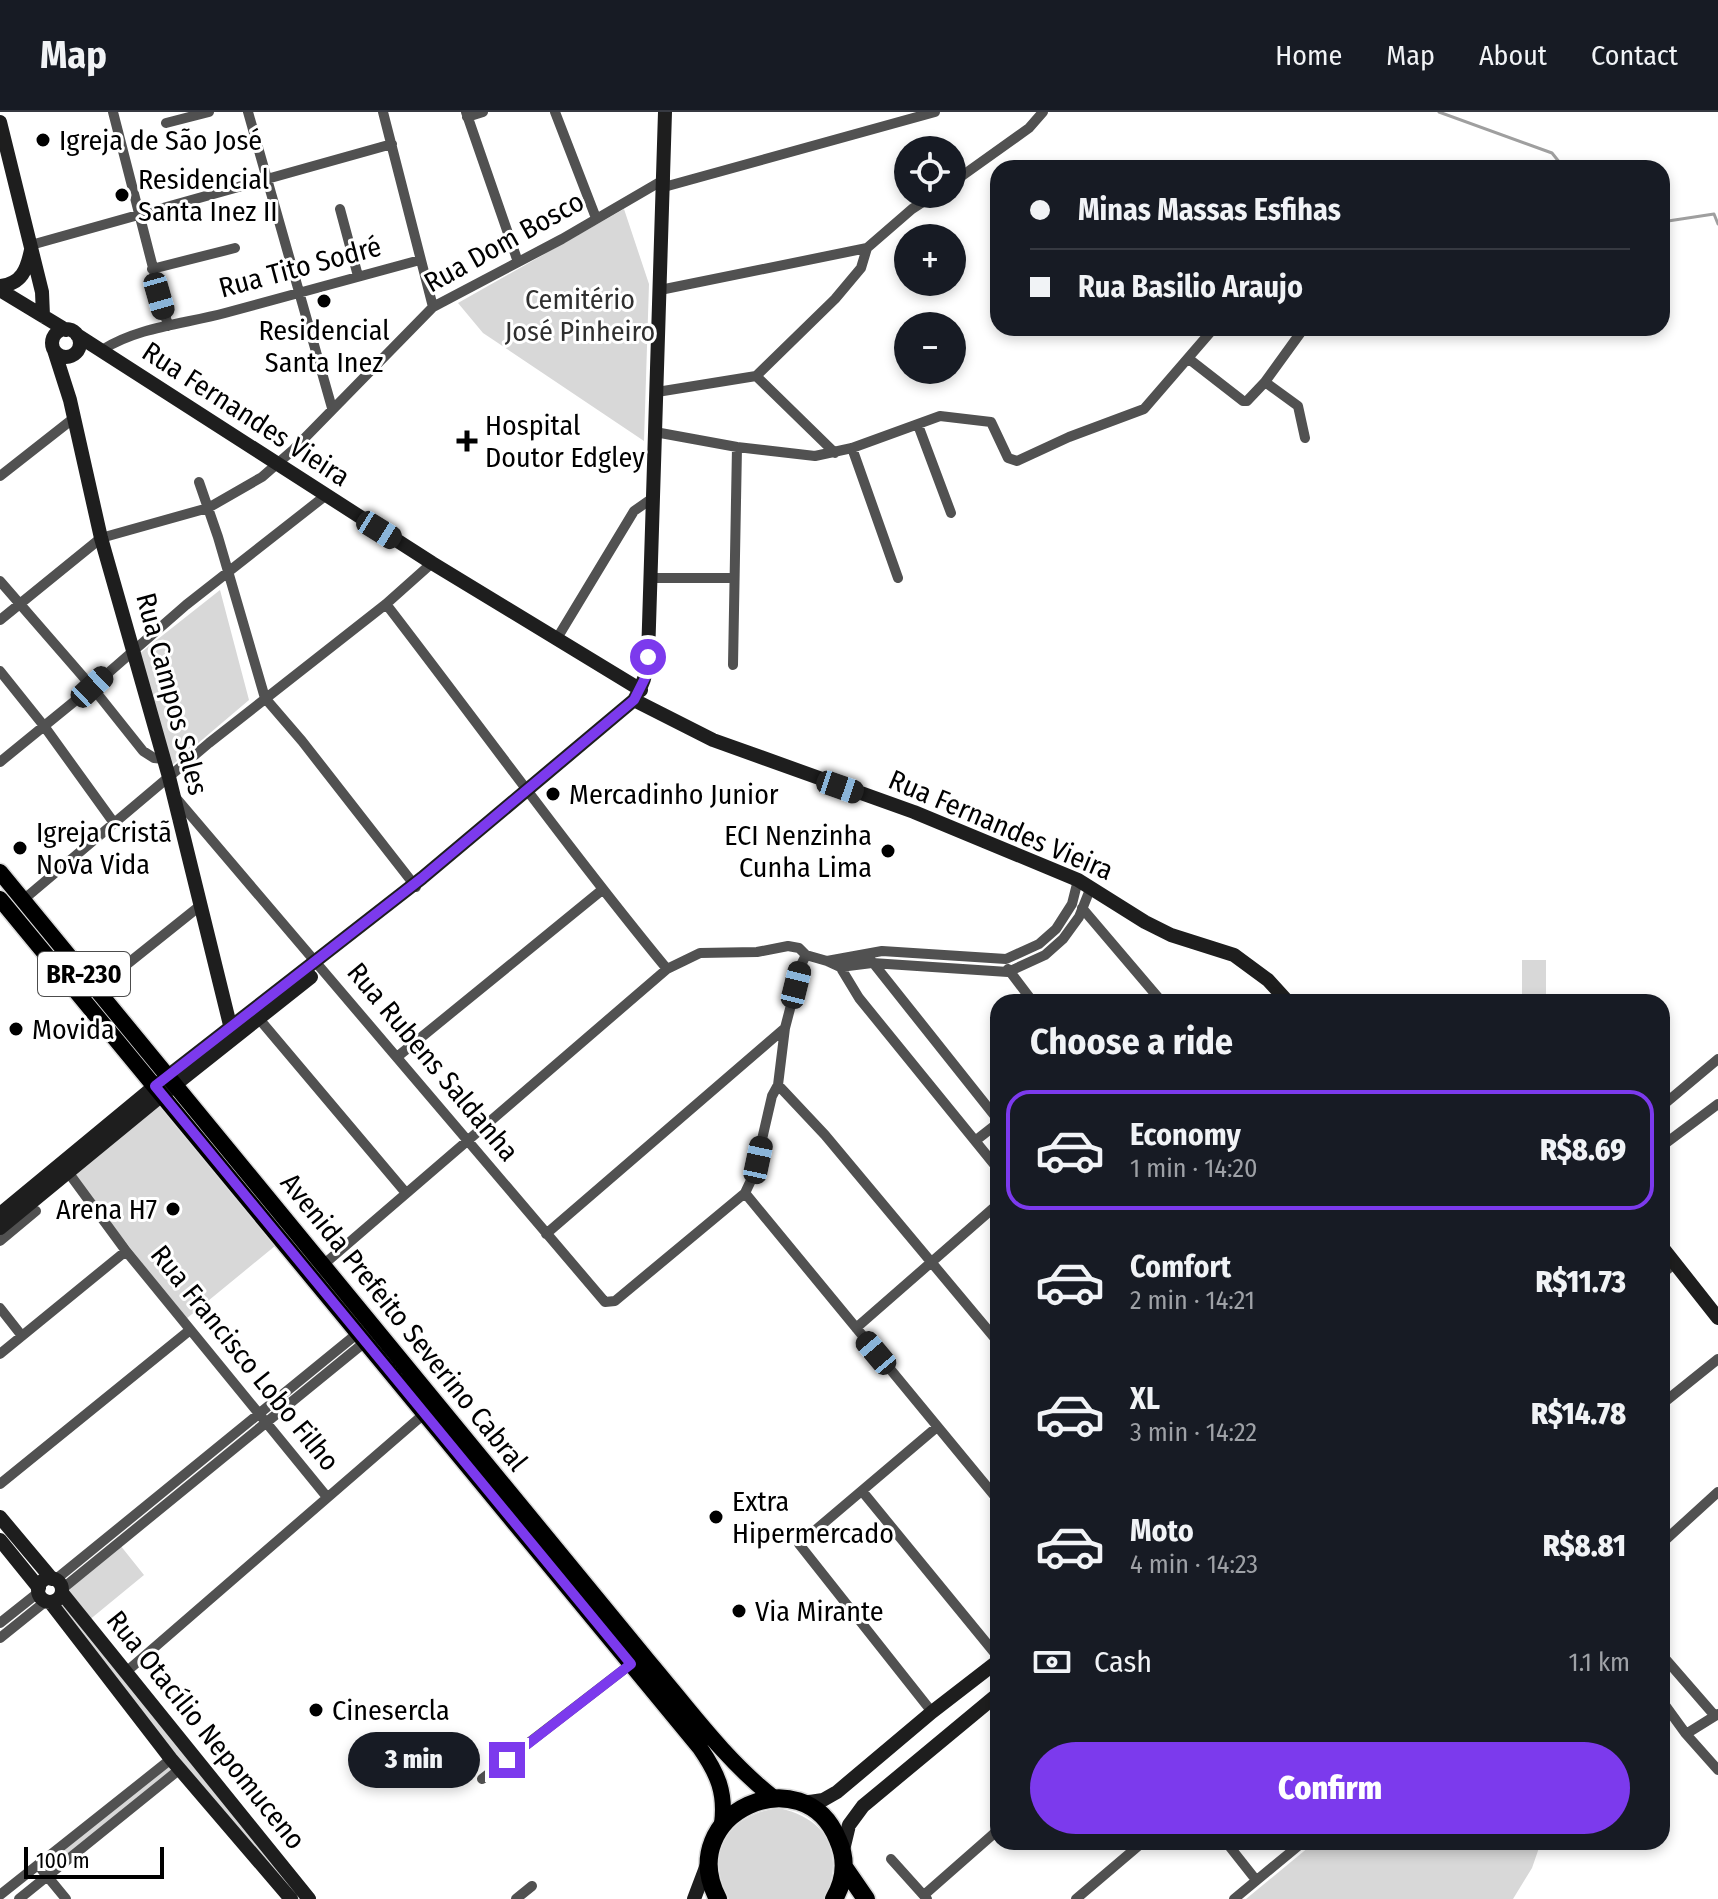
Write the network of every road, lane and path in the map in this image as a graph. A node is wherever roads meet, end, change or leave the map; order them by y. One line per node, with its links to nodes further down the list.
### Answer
1 (113, 112): 19 (street)
2 (209, 112): 12 (street)
3 (248, 112): 15 (street)
4 (383, 112): 13 (street)
5 (483, 112): 10 (street)
6 (555, 112): 20 (street)
7 (665, 112): 16 (street)
8 (935, 112): 16 (street)
9 (1043, 112): 14 (street)
10 (466, 114): 25 (street)
11 (0, 122): 21 (street)
12 (166, 123)
13 (392, 144): 15 (street); 24 (street)
14 (966, 173)
15 (267, 178): 19 (street); 30 (street)
16 (664, 183): 20 (street, Rua Dom Bosco); 29 (street)
17 (914, 208): 23 (street)
18 (340, 209): 27 (street)
19 (140, 214): 21 (street); 26 (street)
20 (596, 218): 25 (street, Rua Dom Bosco)
21 (31, 245): 28 (street); 32 (street)
22 (235, 248): 26 (street)
23 (867, 248): 29 (street); 40 (street)
24 (420, 260): 27 (street, Rua Tito Sodré); 31 (street)
25 (518, 262): 31 (street, Rua Dom Bosco)
26 (152, 269): 33 (street)
27 (358, 276): 30 (street, Rua Tito Sodré)
28 (0, 288): 32 (street, Rua Fernandes Vieira)
29 (660, 290): 42 (street)
30 (301, 293): 33 (street, Rua Tito Sodré); 43 (street)
31 (433, 307): 43 (street, Rua Dom Bosco)
32 (44, 316): 34 (street, Rua Fernandes Vieira); 37 (street)
33 (168, 326): 38 (street, Rua Tito Sodré)
34 (71, 332): 37 (street); 37 (street); 38 (street, Rua Fernandes Vieira)
35 (1208, 336): 39 (street)
36 (1298, 336): 41 (street)
37 (62, 351): 38 (street, Rua Fernandes Vieira); 44 (street, Rua Campos Sales)
38 (105, 353): 51 (street, Rua Fernandes Vieira)
39 (1189, 359): 41 (street); 45 (street)
40 (756, 376): 42 (street); 50 (street)
41 (1265, 382): 47 (street)
42 (657, 392): 46 (street)
43 (332, 408): 51 (street, Rua Dom Bosco)
44 (74, 418): 52 (street); 58 (street, Rua Campos Sales)
45 (918, 425): 49 (street); 57 (street)
46 (655, 432): 48 (street); 55 (street)
47 (1305, 438)
48 (737, 447): 50 (street); 62 (street)
49 (852, 448): 50 (street); 63 (street)
50 (835, 453)
51 (277, 464): 54 (street, Rua Fernandes Vieira); 56 (street, Rua Dom Bosco)
52 (0, 476)
53 (199, 482): 56 (street)
54 (325, 496): 59 (street, Rua Fernandes Vieira); 60 (street)
55 (654, 497): 61 (street); 68 (street)
56 (208, 508): 58 (street, Rua Dom Bosco); 60 (street)
57 (951, 513)
58 (101, 538): 65 (street); 69 (street, Rua Campos Sales)
59 (432, 563): 66 (street); 68 (street, Rua Fernandes Vieira)
60 (227, 572): 69 (street); 74 (street)
61 (651, 578): 62 (street); 73 (street)
62 (734, 578): 70 (street)
63 (898, 578)
64 (0, 581): 65 (street)
65 (19, 604): 67 (street); 72 (street)
66 (386, 604): 74 (street); 79 (street)
67 (0, 620)
68 (556, 640): 73 (street, Rua Fernandes Vieira)
69 (134, 648): 72 (street); 76 (street, Rua Campos Sales)
70 (733, 665)
71 (0, 671): 75 (street)
72 (92, 687): 75 (street); 76 (street)
73 (638, 695): 79 (street); 84 (street, Rua Fernandes Vieira)
74 (265, 698): 78 (street); 83 (street)
75 (44, 726): 77 (street); 81 (street)
76 (164, 759): 78 (street, Rua Campos Sales)
77 (0, 762)
78 (169, 777): 80 (street, Rua Campos Sales); 81 (street)
79 (527, 788): 83 (street); 85 (street)
80 (172, 793): 87 (street, Rua Campos Sales); 96 (street, Rua Rubens Saldanha)
81 (114, 823): 86 (street)
82 (0, 872): 86 (main road, Avenida Prefeito Severino Cabral / BR-230)
83 (417, 883): 96 (street)
84 (1085, 883): 89 (street); 92 (street); 102 (street, Rua Fernandes Vieira)
85 (602, 890): 97 (street); 106 (street)
86 (23, 900): 99 (main road, Avenida Prefeito Severino Cabral / BR-230)
87 (201, 905): 99 (street); 105 (street, Rua Campos Sales)
88 (3, 907): 109 (main road, Avenida Prefeito Severino Cabral / BR-230)
89 (1082, 908): 92 (street); 101 (street)
90 (865, 952): 93 (street); 94 (street); 95 (street)
91 (806, 955): 94 (street); 97 (street); 104 (street)
92 (1027, 957): 93 (street); 98 (street)
93 (1006, 959): 98 (street)
94 (835, 962): 95 (street); 116 (street)
95 (872, 963): 98 (street); 112 (street)
96 (318, 966): 103 (street); 105 (street); 106 (street, Rua Rubens Saldanha)
97 (667, 969): 114 (street)
98 (1008, 972): 100 (street)
99 (96, 989): 109 (main road, Avenida Prefeito Severino Cabral / BR-230)
100 (1026, 994)
101 (1155, 994)
102 (1281, 994)
103 (260, 1020): 109 (street); 119 (street)
104 (785, 1028): 108 (street); 125 (street)
105 (231, 1029): 109 (street)
106 (397, 1057): 114 (street, Rua Rubens Saldanha)
107 (1718, 1059): 110 (street)
108 (778, 1085): 120 (street); 128 (street)
109 (165, 1086): 118 (street); 123 (street); 129 (main road, Avenida Prefeito Severino Cabral / BR-230); 137 (main road, Avenida Prefeito Severino Cabral / BR-230)
110 (1670, 1099)
111 (1718, 1104): 115 (street)
112 (990, 1112)
113 (990, 1129): 116 (street)
114 (469, 1140): 119 (street); 125 (street, Rua Rubens Saldanha)
115 (1670, 1140)
116 (975, 1141): 117 (street)
117 (990, 1159)
118 (68, 1172): 124 (street); 127 (street, Rua Francisco Lobo Filho)
119 (406, 1193): 129 (street)
120 (745, 1193): 125 (street, Rua Rubens Saldanha); 133 (street)
121 (36, 1211): 126 (street)
122 (990, 1211): 128 (street)
123 (0, 1214)
124 (0, 1228)
125 (546, 1234)
126 (0, 1241)
127 (126, 1251): 134 (street, Rua Francisco Lobo Filho); 135 (street)
128 (932, 1262): 133 (street); 136 (street)
129 (323, 1265): 171 (main road, Avenida Prefeito Severino Cabral / BR-230)
130 (1670, 1271): 132 (street)
131 (0, 1308): 135 (street)
132 (1718, 1318)
133 (856, 1328): 146 (street)
134 (190, 1330): 143 (street, Rua Francisco Lobo Filho); 147 (street)
135 (19, 1332): 138 (street)
136 (990, 1332)
137 (362, 1337): 140 (street); 141 (street); 144 (main road, Avenida Prefeito Severino Cabral / BR-230)
138 (0, 1354)
139 (1718, 1359): 142 (street)
140 (298, 1381): 141 (street); 143 (street)
141 (306, 1391): 145 (street)
142 (1670, 1398)
143 (259, 1414): 145 (street, Rua Francisco Lobo Filho); 155 (street)
144 (424, 1414): 151 (street); 159 (main road, Avenida Prefeito Severino Cabral / BR-230)
145 (267, 1423): 151 (street, Rua Francisco Lobo Filho); 155 (street)
146 (937, 1427): 148 (street); 149 (street)
147 (0, 1484)
148 (990, 1490)
149 (862, 1491): 158 (street); 164 (street)
150 (1718, 1492): 153 (street)
151 (327, 1497): 162 (street)
152 (0, 1517): 155 (street, Rua Otacílio Nepomuceno)
153 (1670, 1536)
154 (0, 1540): 155 (street, Rua Otacílio Nepomuceno)
155 (50, 1590): 156 (street); 157 (street); 162 (street, Rua Otacílio Nepomuceno); 168 (street, Rua Otacílio Nepomuceno)
156 (0, 1623)
157 (0, 1638)
158 (990, 1649)
159 (631, 1664): 170 (street); 173 (main road, Avenida Prefeito Severino Cabral / BR-230)
160 (1670, 1664): 166 (street)
161 (990, 1665): 164 (street)
162 (126, 1672): 191 (street, Rua Otacílio Nepomuceno)
163 (990, 1701): 178 (street)
164 (932, 1712): 172 (street)
165 (1670, 1712): 167 (street)
166 (1717, 1715): 167 (street)
167 (1686, 1734): 169 (street)
168 (176, 1764): 181 (street); 182 (street); 190 (street, Rua Otacílio Nepomuceno)
169 (1718, 1770)
170 (482, 1779)
171 (774, 1798): 172 (highway); 173 (highway)
172 (803, 1803): 178 (highway)
173 (722, 1824): 180 (highway)
174 (990, 1837): 187 (street)
175 (1134, 1850): 196 (street)
176 (1232, 1850): 183 (street)
177 (1293, 1850): 183 (street)
178 (843, 1858): 194 (highway); 195 (highway)
179 (891, 1859): 187 (street)
180 (708, 1862): 186 (highway); 193 (street)
181 (38, 1865): 182 (street); 185 (street)
182 (48, 1876): 188 (street); 189 (street)
183 (1256, 1880): 197 (street)
184 (532, 1886): 192 (street)
185 (0, 1895)
186 (713, 1896)
187 (926, 1897)
188 (19, 1899)
189 (66, 1899)
190 (291, 1899)
191 (309, 1899)
192 (516, 1899)
193 (694, 1899)
194 (834, 1899)
195 (866, 1899)
196 (1076, 1899)
197 (1234, 1899)

